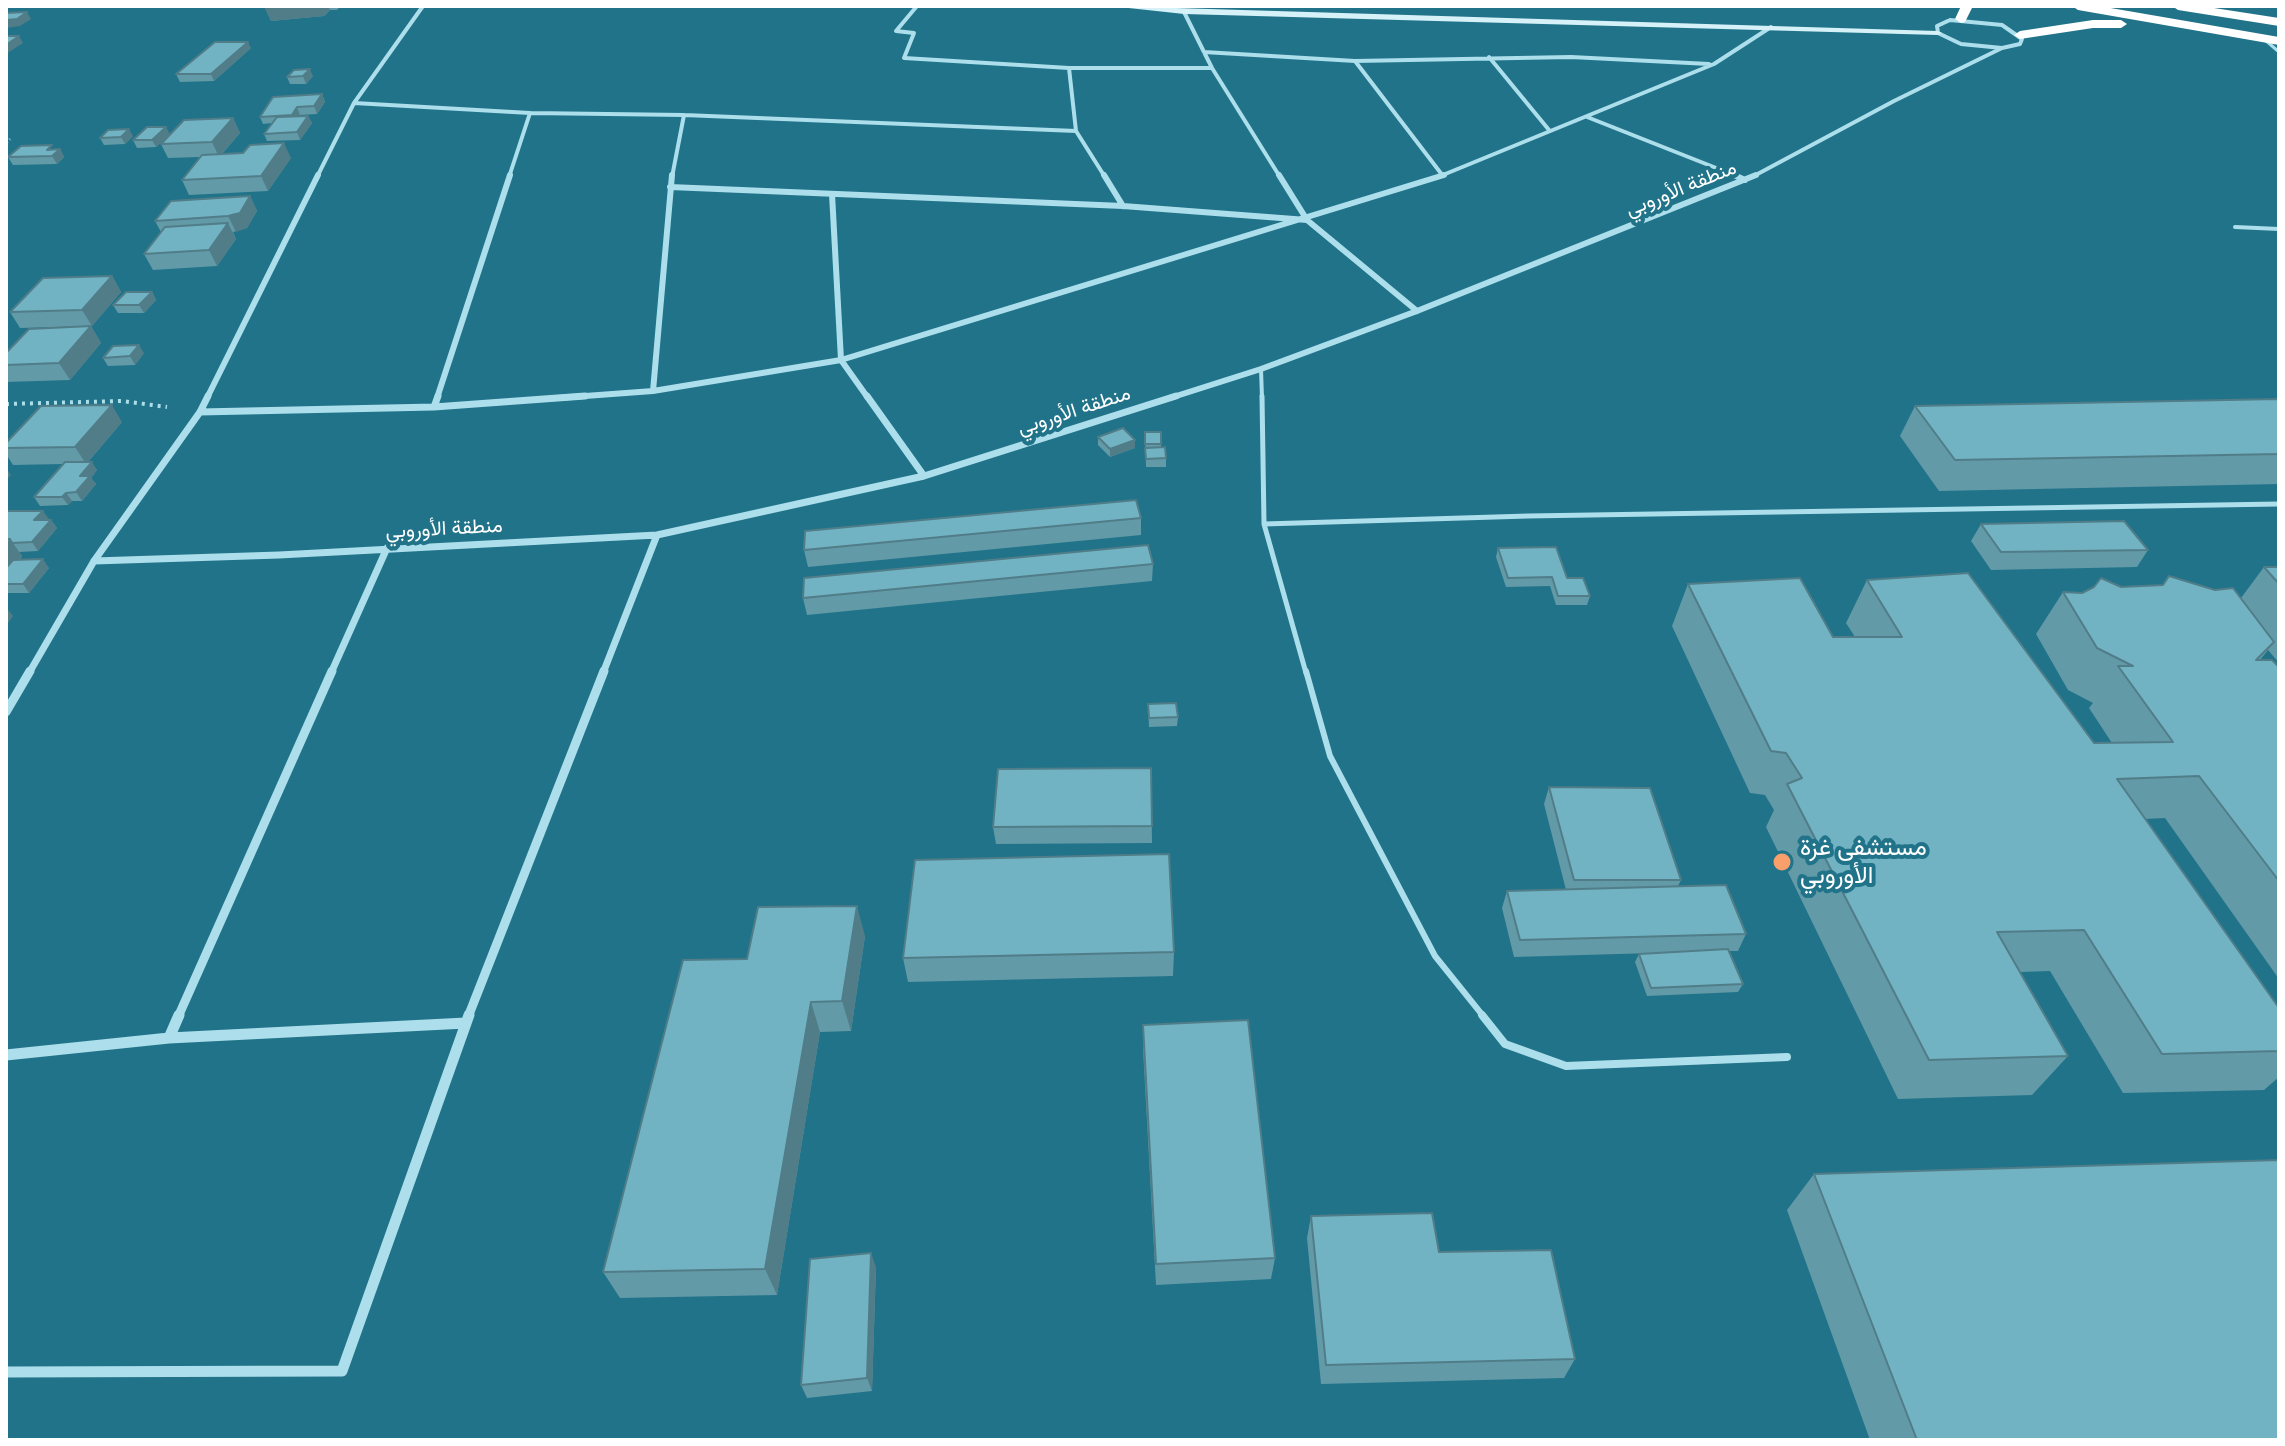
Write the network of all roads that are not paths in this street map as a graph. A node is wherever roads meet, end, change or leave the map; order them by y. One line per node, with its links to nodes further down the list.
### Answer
1 (423, 6): 24 (street)
2 (917, 6): 22 (street)
3 (1114, 6): 7 (street)
4 (1967, 6): 8 (highway)
5 (2078, 6): 11 (highway)
6 (2179, 6): 9 (highway)
7 (1184, 12): 10 (street); 17 (street)
8 (1961, 19): 12 (street); 13 (street)
9 (2279, 22)
10 (1771, 27): 12 (street); 21 (street)
11 (2198, 28): 13 (highway); 14 (highway)
12 (1938, 33): 16 (street)
13 (2020, 35): 16 (street, منطقة الأوروبي)
14 (2264, 39): 15 (highway); 18 (lane)
15 (2279, 41)
16 (2002, 48): 31 (street, منطقة الأوروبي)
17 (1204, 52): 20 (street); 23 (street)
18 (2279, 52)
19 (1489, 57): 20 (street); 21 (street); 28 (street)
20 (1355, 61): 30 (street)
21 (1714, 64): 27 (street)
22 (1069, 68): 23 (street); 29 (street)
23 (1212, 68): 35 (street)
24 (354, 103): 25 (street); 43 (street)
25 (530, 113): 26 (street); 42 (street)
26 (684, 115): 29 (street); 32 (street)
27 (1587, 117): 28 (street); 31 (street)
28 (1549, 130): 30 (street)
29 (1076, 131): 34 (street)
30 (1443, 176): 35 (street)
31 (1746, 181): 38 (street, منطقة الأوروبي)
32 (670, 187): 33 (street); 41 (street)
33 (832, 194): 34 (street); 39 (street)
34 (1123, 206): 35 (street)
35 (1307, 220): 38 (street); 39 (street)
36 (2235, 227): 37 (lane)
37 (2279, 229)
38 (1417, 311): 40 (street, منطقة الأوروبي)
39 (841, 360): 41 (street); 44 (street)
40 (1261, 369): 44 (street, منطقة الأوروبي); 46 (lane)
41 (653, 391): 42 (street)
42 (434, 407): 43 (street)
43 (200, 412): 49 (street)
44 (924, 476): 47 (street, منطقة الأوروبي)
45 (2279, 504): 46 (lane)
46 (1264, 524): 54 (lane)
47 (657, 535): 48 (street, منطقة الأوروبي); 51 (street)
48 (387, 548): 49 (street, منطقة الأوروبي); 52 (street)
49 (94, 561): 50 (street)
50 (6, 712)
51 (466, 1023): 52 (street); 55 (street)
52 (169, 1038): 53 (street)
53 (6, 1055)
54 (1787, 1057)
55 (6, 1372)

